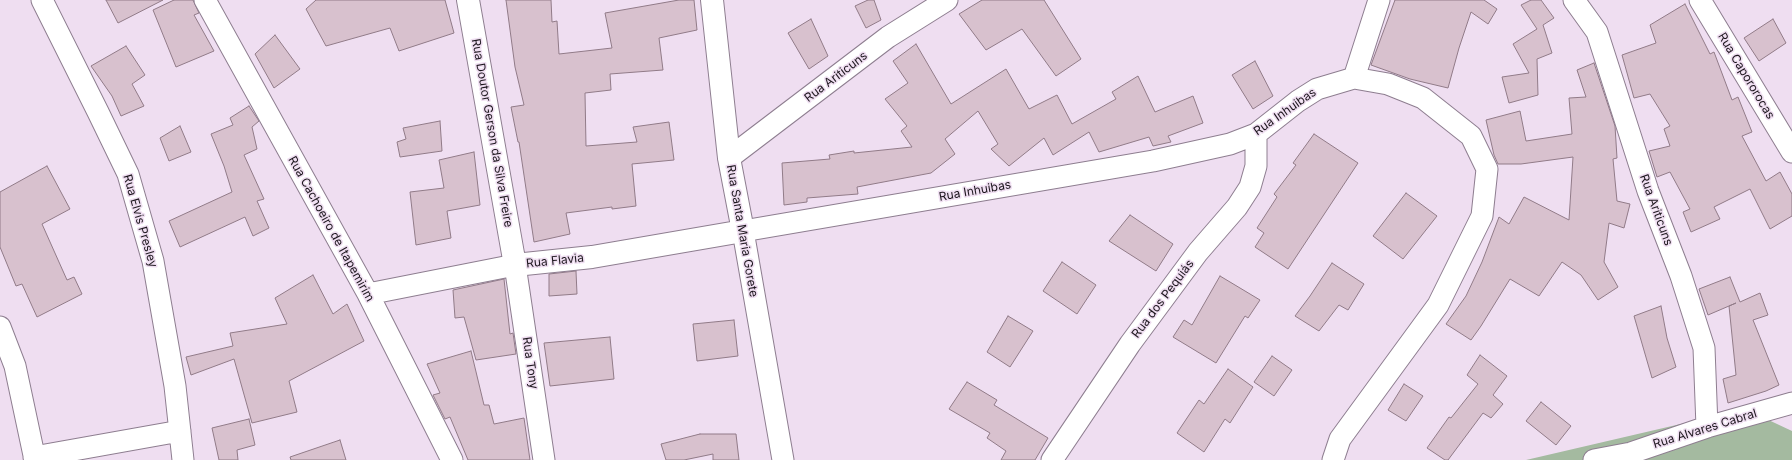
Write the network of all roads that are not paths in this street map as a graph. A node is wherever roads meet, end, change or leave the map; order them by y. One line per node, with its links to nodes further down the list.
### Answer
1 (42, 0): 19 (street, Rua Elvis Presley)
2 (206, 0): 15 (street, Rua Cachoeiro de Itapemirim)
3 (468, 0): 14 (street, Rua Doutor Gerson da Silva Freire)
4 (712, 0): 12 (street, Rua Santa Maria Gorete)
5 (947, 0): 12 (street, Rua Ariticuns)
6 (1379, 0): 9 (street)
7 (1574, 0): 18 (street, Rua Ariticuns)
8 (1700, 0): 11 (street, Rua Capororocas)
9 (1354, 78): 10 (street, Rua Inhuibas); 26 (street, Rua Inhuibas)
10 (1256, 134): 13 (street, Rua Inhuibas); 25 (street, Rua dos Pequiás)
11 (1792, 152)
12 (729, 158): 13 (street, Rua Santa Maria Gorete)
13 (743, 231): 14 (street, Rua Flavia); 24 (street, Rua Santa Maria Gorete)
14 (515, 265): 15 (street, Rua Flavia); 23 (street, Rua Tony)
15 (368, 294): 22 (street, Rua Cachoeiro de Itapemirim)
16 (0, 327): 20 (street)
17 (1792, 403): 18 (street, Rua Alvares Cabral)
18 (1707, 428): 27 (street, Rua Alvares Cabral)
19 (180, 431): 20 (street); 21 (street, Rua Elvis Presley)
20 (34, 459)
21 (183, 460)
22 (452, 460)
23 (544, 460)
24 (783, 460)
25 (1052, 460)
26 (1333, 460)
27 (1594, 460)

